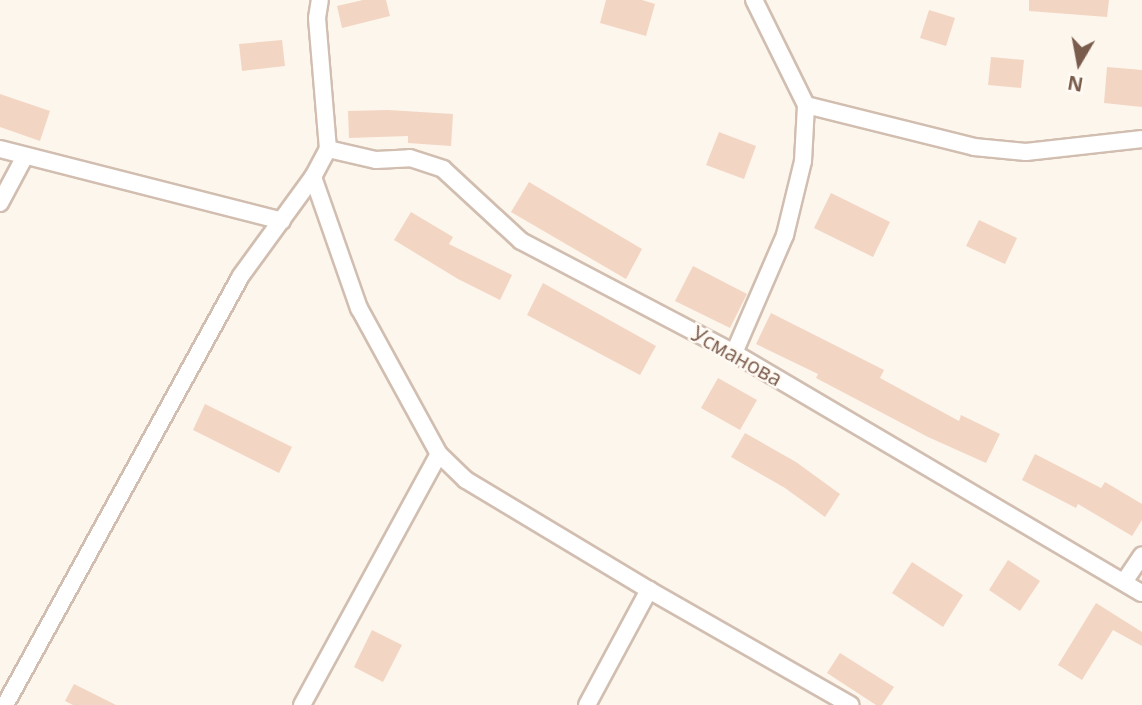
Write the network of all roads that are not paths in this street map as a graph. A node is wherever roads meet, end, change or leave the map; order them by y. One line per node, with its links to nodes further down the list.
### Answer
1 (320, 0): 6 (street)
2 (754, 0): 3 (street)
3 (806, 105): 4 (street); 11 (street)
4 (1142, 139)
5 (0, 149): 7 (street)
6 (328, 149): 8 (street); 11 (street, Усманова)
7 (24, 158): 9 (street); 10 (street)
8 (313, 177): 10 (street); 12 (street)
9 (0, 203)
10 (282, 221): 17 (street)
11 (734, 353): 14 (street, Усманова)
12 (439, 454): 15 (street); 18 (street)
13 (1142, 555): 14 (street)
14 (1124, 582): 16 (street, Усманова)
15 (649, 590): 19 (street); 20 (street)
16 (1142, 593)
17 (5, 705)
18 (302, 705)
19 (587, 705)
20 (851, 705)

